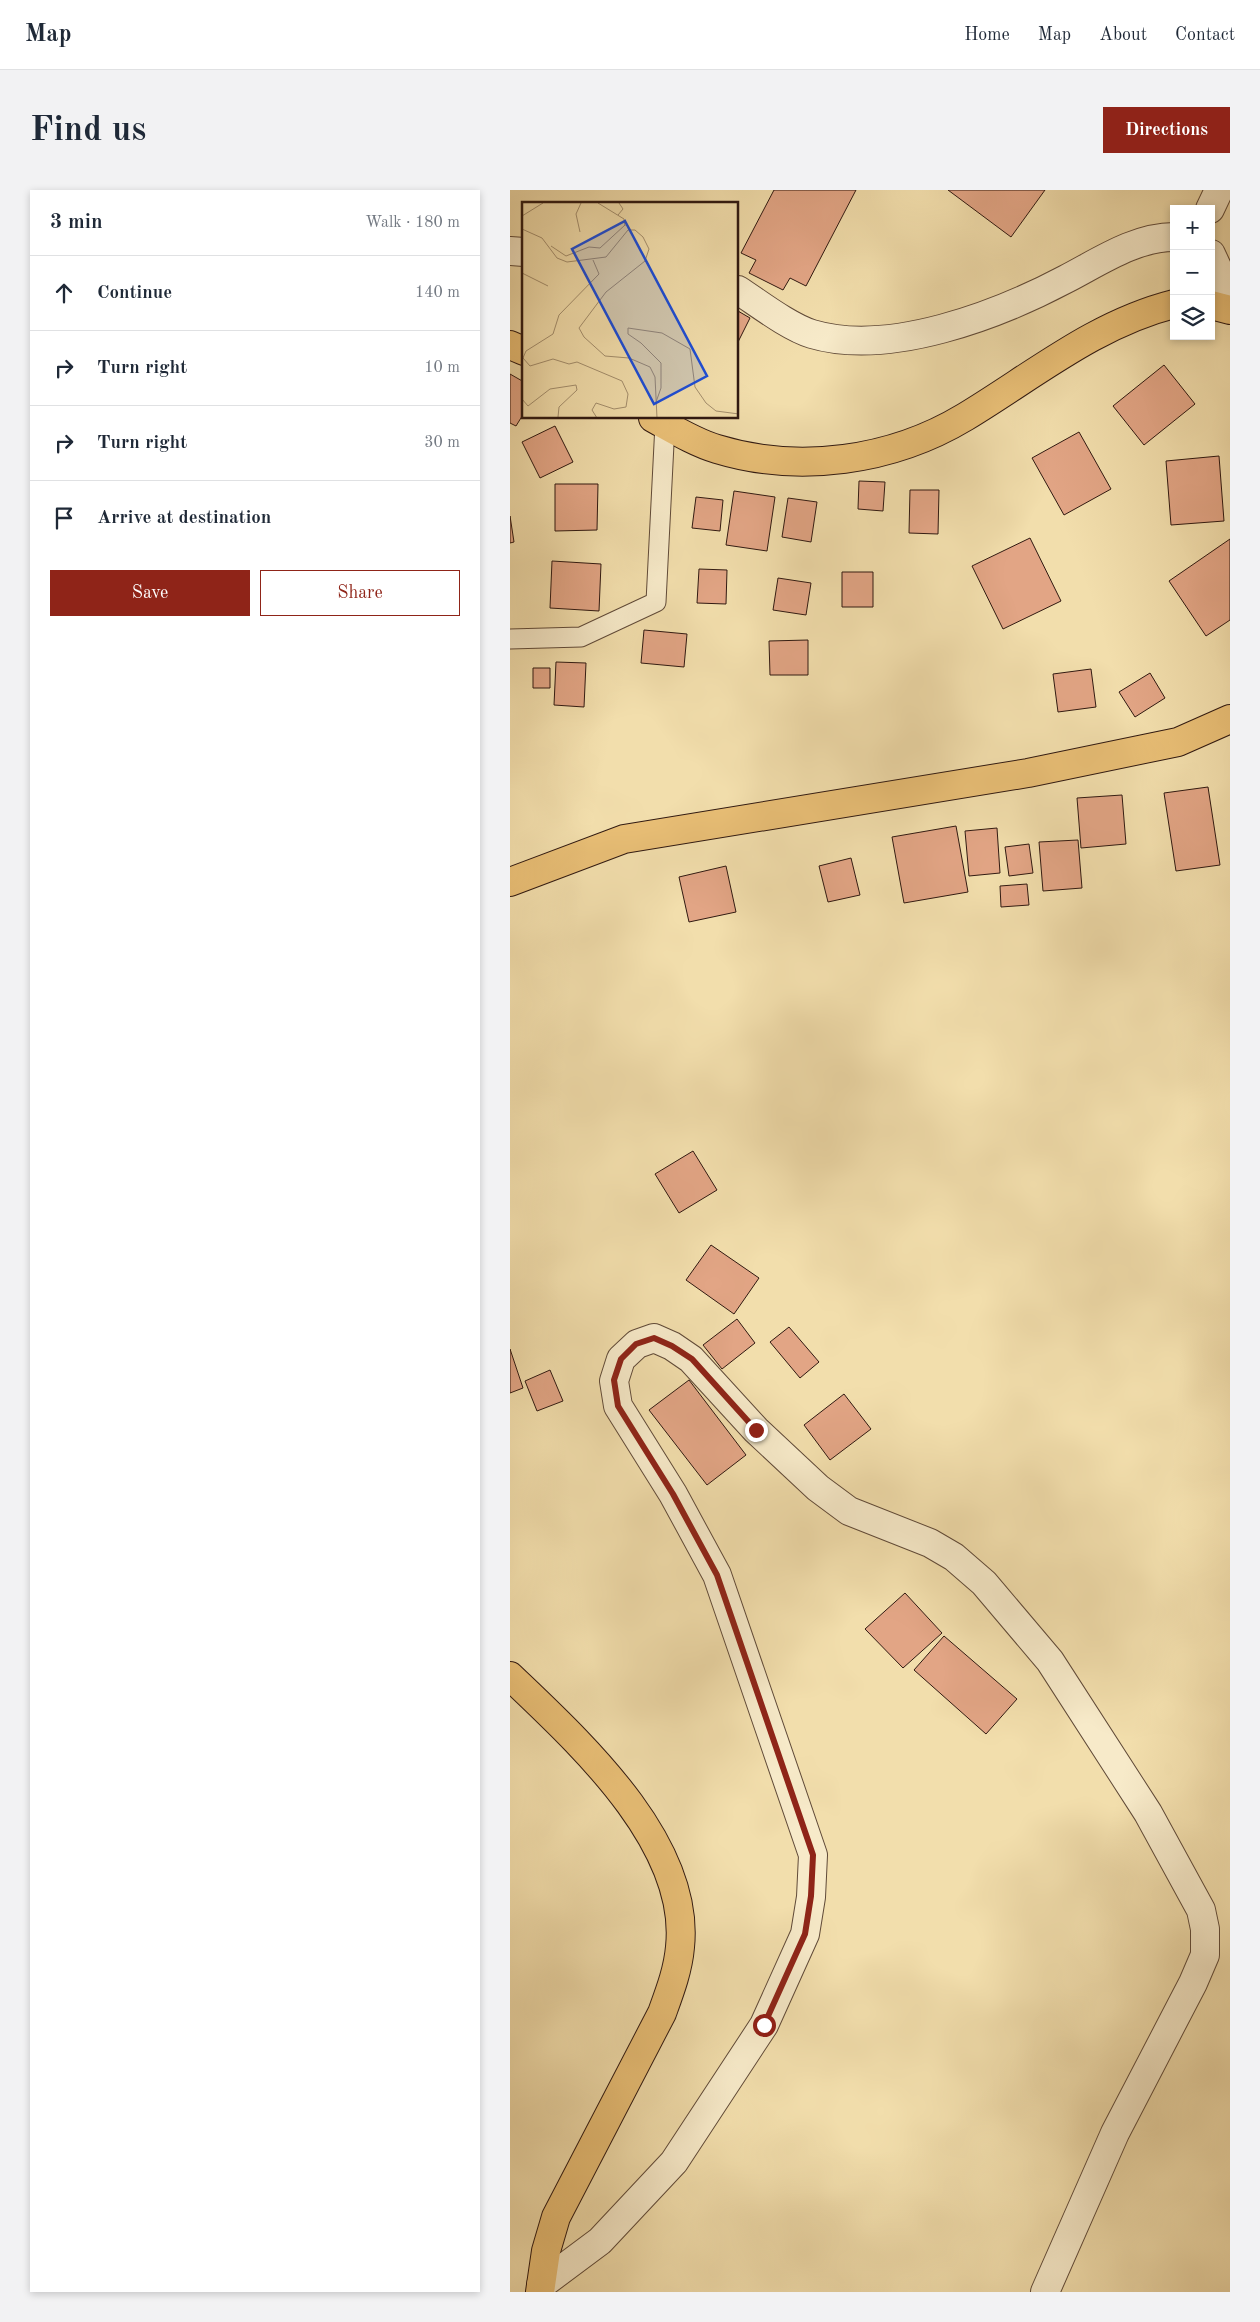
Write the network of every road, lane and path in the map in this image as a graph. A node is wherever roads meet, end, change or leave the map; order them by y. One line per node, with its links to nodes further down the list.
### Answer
1 (1219, 190): 2 (street)
2 (1212, 205)
3 (1170, 238): 5 (street)
4 (1215, 263): 7 (street)
5 (739, 291)
6 (1170, 305): 10 (main road)
7 (1222, 307)
8 (510, 345): 9 (main road)
9 (522, 350)
10 (659, 421): 11 (lane)
11 (510, 639)
12 (1230, 719): 13 (main road)
13 (510, 882)
14 (510, 1676): 15 (main road)
15 (541, 2289): 16 (street)
16 (1046, 2292)

